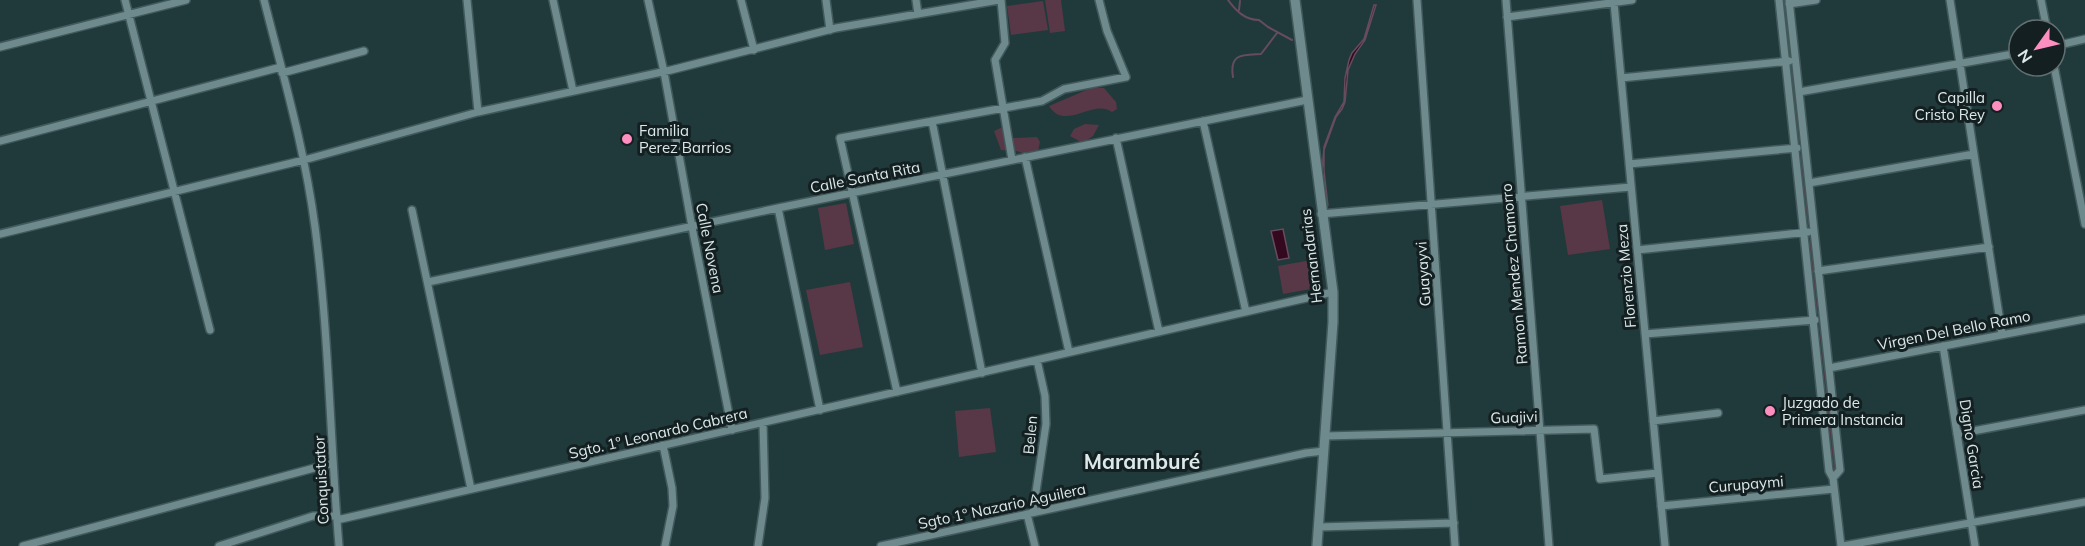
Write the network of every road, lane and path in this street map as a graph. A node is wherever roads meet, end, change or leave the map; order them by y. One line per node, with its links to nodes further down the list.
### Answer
1 (125, 0): 22 (street)
2 (186, 0): 22 (street)
3 (264, 0): 36 (street, Conquistator)
4 (467, 0): 45 (street)
5 (553, 0): 40 (street)
6 (648, 0): 37 (street, Calle Novena)
7 (741, 0): 30 (street)
8 (826, 0): 26 (street)
9 (916, 0): 23 (street)
10 (1000, 0): 23 (street); 44 (street)
11 (1099, 0): 44 (street)
12 (1295, 0): 43 (street, Hernandarias)
13 (1417, 0): 63 (street, Guayayvi)
14 (1506, 0): 24 (street, Ramon Mendez Chamorro)
15 (1632, 0): 21 (street)
16 (1779, 0): 34 (street)
17 (1816, 0): 20 (street)
18 (1950, 0): 35 (street)
19 (2041, 0): 25 (street)
20 (1789, 2): 33 (street)
21 (1614, 3): 24 (street); 38 (street, Florenzio Meza)
22 (129, 14): 29 (street); 42 (street)
23 (918, 14): 26 (street)
24 (1507, 17): 62 (street, Ramon Mendez Chamorro)
25 (2045, 18)
26 (830, 30): 30 (street)
27 (2085, 39): 28 (street)
28 (2067, 43)
29 (0, 46)
30 (754, 50): 37 (street)
31 (364, 51): 36 (street)
32 (2007, 55): 35 (street)
33 (1795, 60): 34 (street); 41 (street)
34 (1786, 62): 38 (street); 50 (street)
35 (1960, 64): 41 (street); 52 (street)
36 (282, 70): 42 (street); 54 (street, Conquistator)
37 (664, 72): 40 (street); 68 (street, Calle Novena)
38 (1621, 78): 56 (street, Florenzio Meza)
39 (2056, 78): 67 (street)
40 (573, 91): 45 (street)
41 (1799, 92): 51 (street)
42 (151, 100): 49 (street); 60 (street)
43 (1307, 100): 47 (street, Calle Santa Rita); 66 (street, Hernandarias)
44 (1003, 108): 46 (street); 55 (street)
45 (478, 112): 54 (street)
46 (932, 121): 57 (street); 61 (street)
47 (1203, 121): 48 (street, Calle Santa Rita); 77 (street)
48 (1116, 138): 53 (street, Calle Santa Rita); 82 (street)
49 (0, 141)
50 (1795, 148): 51 (street); 56 (street); 70 (street)
51 (1805, 148): 58 (street)
52 (1974, 154): 58 (street); 72 (street)
53 (1025, 157): 55 (street, Calle Santa Rita); 86 (street)
54 (304, 160): 60 (street); 103 (street, Conquistator)
55 (1012, 160): 57 (street, Calle Santa Rita)
56 (1629, 164): 59 (street, Florenzio Meza)
57 (943, 175): 61 (street, Calle Santa Rita); 89 (street)
58 (1809, 183): 69 (street)
59 (1631, 187): 62 (street); 73 (street, Florenzio Meza)
60 (174, 191): 71 (street); 81 (street)
61 (853, 193): 64 (street, Calle Santa Rita); 90 (street)
62 (1521, 197): 63 (street); 97 (street, Ramon Mendez Chamorro)
63 (1431, 204): 66 (street); 98 (street, Guayayvi)
64 (778, 208): 68 (street, Calle Santa Rita); 91 (street)
65 (412, 210): 75 (street)
66 (1321, 214): 76 (street, Hernandarias)
67 (2085, 224)
68 (692, 227): 75 (street, Calle Santa Rita); 96 (street, Calle Novena)
69 (1814, 232): 70 (street); 74 (street)
70 (1804, 233): 73 (street); 80 (street)
71 (0, 234)
72 (1989, 247): 74 (street); 84 (street)
73 (1637, 250): 83 (street, Florenzio Meza)
74 (1818, 271): 78 (street)
75 (428, 282): 106 (street)
76 (1333, 292): 77 (street, Sgto. 1º Leonardo Cabrera); 100 (street, Hernandarias)
77 (1246, 312): 82 (street, Sgto. 1º Leonardo Cabrera)
78 (1824, 319): 80 (street); 88 (street)
79 (2085, 319): 84 (street, Virgen Del Bello Ramo)
80 (1813, 320): 83 (street); 105 (street)
81 (210, 330)
82 (1159, 332): 86 (street, Sgto. 1º Leonardo Cabrera)
83 (1645, 334): 94 (street, Florenzio Meza)
84 (2002, 334): 85 (street, Virgen Del Bello Ramo)
85 (1943, 346): 88 (street, Virgen Del Bello Ramo); 99 (street, Digno Garcia)
86 (1070, 352): 87 (street, Sgto. 1º Leonardo Cabrera)
87 (1037, 360): 89 (street, Sgto. 1º Leonardo Cabrera); 110 (street, Belen)
88 (1829, 368): 105 (street)
89 (984, 372): 90 (street, Sgto. 1º Leonardo Cabrera)
90 (897, 392): 91 (street, Sgto. 1º Leonardo Cabrera)
91 (820, 410): 95 (street, Sgto. 1º Leonardo Cabrera)
92 (2085, 410): 99 (street)
93 (1718, 413): 94 (street)
94 (1653, 421): 104 (street, Florenzio Meza)
95 (763, 423): 96 (street, Sgto. 1º Leonardo Cabrera); 119 (street)
96 (732, 430): 101 (street, Sgto. 1º Leonardo Cabrera)
97 (1540, 430): 98 (street, Guajivi); 104 (street, Guajivi); 124 (street, Ramon Mendez Chamorro)
98 (1447, 433): 100 (street, Guajivi); 112 (street, Guayayvi)
99 (1957, 434): 113 (street, Digno Garcia)
100 (1325, 436): 102 (street, Hernandarias)
101 (663, 445): 106 (street, Sgto. 1º Leonardo Cabrera); 118 (street)
102 (1324, 451): 110 (street, Sgto 1º Nazario Aguilera); 114 (street, Hernandarias)
103 (333, 463): 111 (street, Conquistator); 115 (street)
104 (1658, 473): 109 (street, Florenzio Meza)
105 (1833, 478): 107 (street)
106 (471, 489): 111 (street, Sgto. 1º Leonardo Cabrera)
107 (1834, 489): 109 (street, Curupaymi); 126 (street)
108 (2085, 502): 113 (street)
109 (1661, 506): 125 (street, Florenzio Meza)
110 (1030, 513): 120 (street, Sgto 1º Nazario Aguilera); 121 (street)
111 (337, 518): 116 (street, Sgto. 1º Leonardo Cabrera); 117 (street, Conquistator)
112 (1454, 523): 114 (street); 123 (street, Guayayvi)
113 (1971, 523): 126 (street); 127 (street, Digno Garcia)
114 (1319, 527): 122 (street, Hernandarias)
115 (23, 546)
116 (219, 546)
117 (339, 546)
118 (665, 546)
119 (758, 546)
120 (880, 546)
121 (1035, 546)
122 (1317, 546)
123 (1455, 546)
124 (1549, 546)
125 (1665, 546)
126 (1842, 546)
127 (1975, 546)

